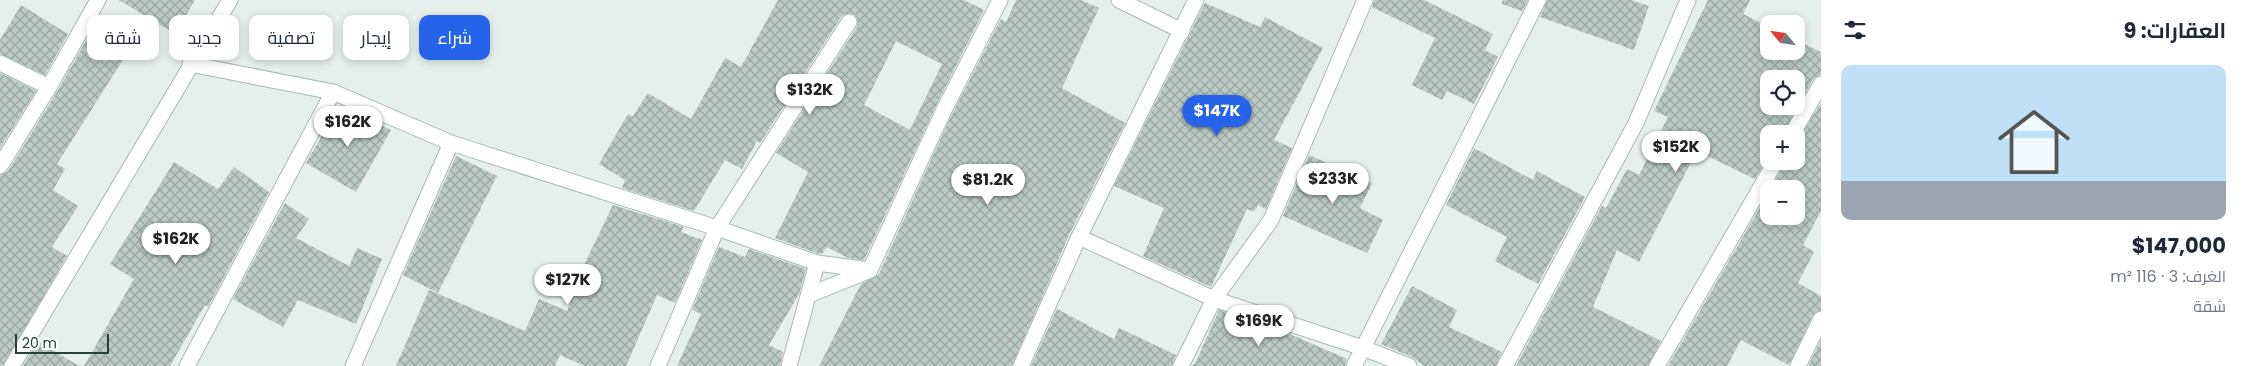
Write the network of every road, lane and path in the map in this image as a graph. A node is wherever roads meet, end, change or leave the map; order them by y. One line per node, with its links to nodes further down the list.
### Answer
1 (98, 0): 14 (street)
2 (230, 0): 12 (street)
3 (1000, 0): 23 (street)
4 (1120, 0): 10 (street)
5 (1196, 0): 10 (street)
6 (1366, 0): 25 (street)
7 (1538, 0): 27 (street)
8 (1688, 0): 37 (street)
9 (849, 22): 20 (street)
10 (1182, 31): 21 (street)
11 (0, 63): 14 (street)
12 (190, 64): 15 (street); 28 (street)
13 (1821, 84): 16 (street)
14 (49, 87): 18 (street)
15 (333, 92): 17 (street); 29 (street)
16 (1797, 125)
17 (451, 143): 20 (street); 30 (street)
18 (0, 166)
19 (1771, 170): 38 (street)
20 (717, 228): 22 (street); 31 (street)
21 (1079, 237): 25 (street); 33 (street)
22 (817, 263): 23 (street); 24 (street)
23 (870, 270): 24 (street)
24 (809, 295): 32 (street)
25 (1214, 299): 27 (street); 34 (street)
26 (1821, 319): 39 (street)
27 (1363, 348): 35 (street); 36 (street)
28 (12, 366)
29 (187, 366)
30 (353, 366)
31 (658, 366)
32 (789, 366)
33 (1021, 366)
34 (1182, 366)
35 (1354, 366)
36 (1409, 366)
37 (1505, 366)
38 (1657, 366)
39 (1798, 366)

